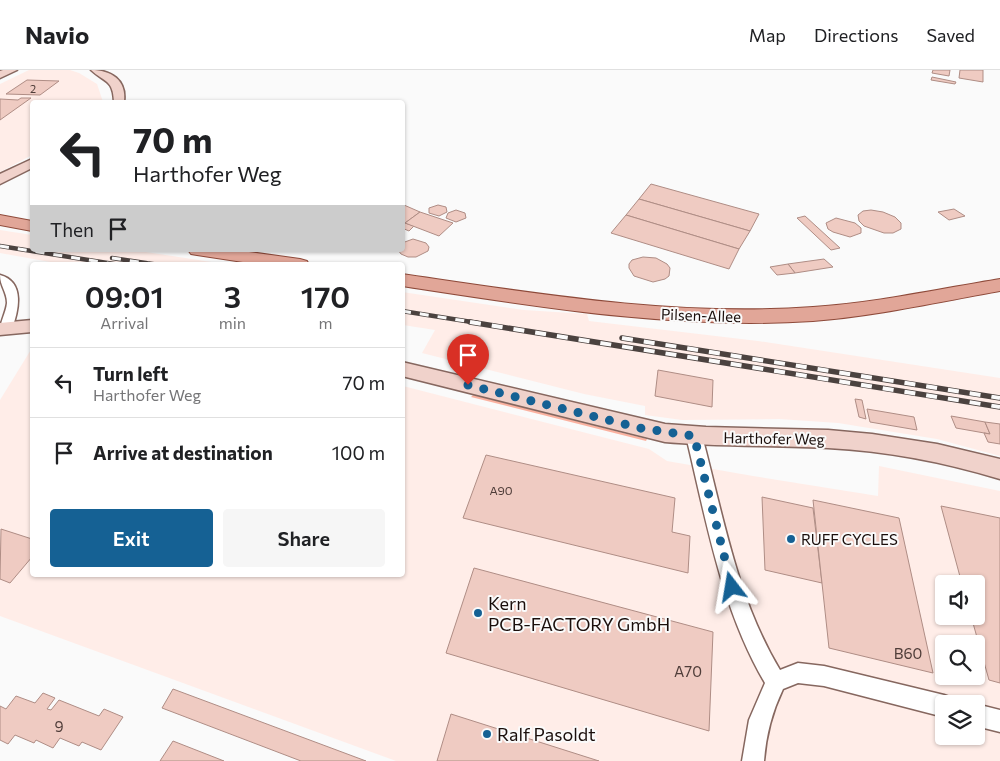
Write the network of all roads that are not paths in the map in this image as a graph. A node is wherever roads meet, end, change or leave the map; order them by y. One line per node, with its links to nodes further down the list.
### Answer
1 (12, 70): 3 (street)
2 (96, 70): 4 (street)
3 (1, 72)
4 (119, 100)
5 (30, 164): 6 (street)
6 (0, 180)
7 (0, 220): 8 (main road)
8 (30, 226)
9 (211, 252): 10 (main road)
10 (279, 262)
11 (0, 279): 15 (street)
12 (405, 280): 13 (main road, Pilsen-Allee)
13 (1000, 285)
14 (30, 326): 15 (street)
15 (2, 332)
16 (405, 370): 17 (street, Harthofer Weg)
17 (694, 436): 18 (street, Harthofer Weg); 19 (street)
18 (1000, 469)
19 (776, 682): 20 (street); 23 (street)
20 (935, 704)
21 (985, 717): 22 (street)
22 (1000, 721)
23 (753, 761)

